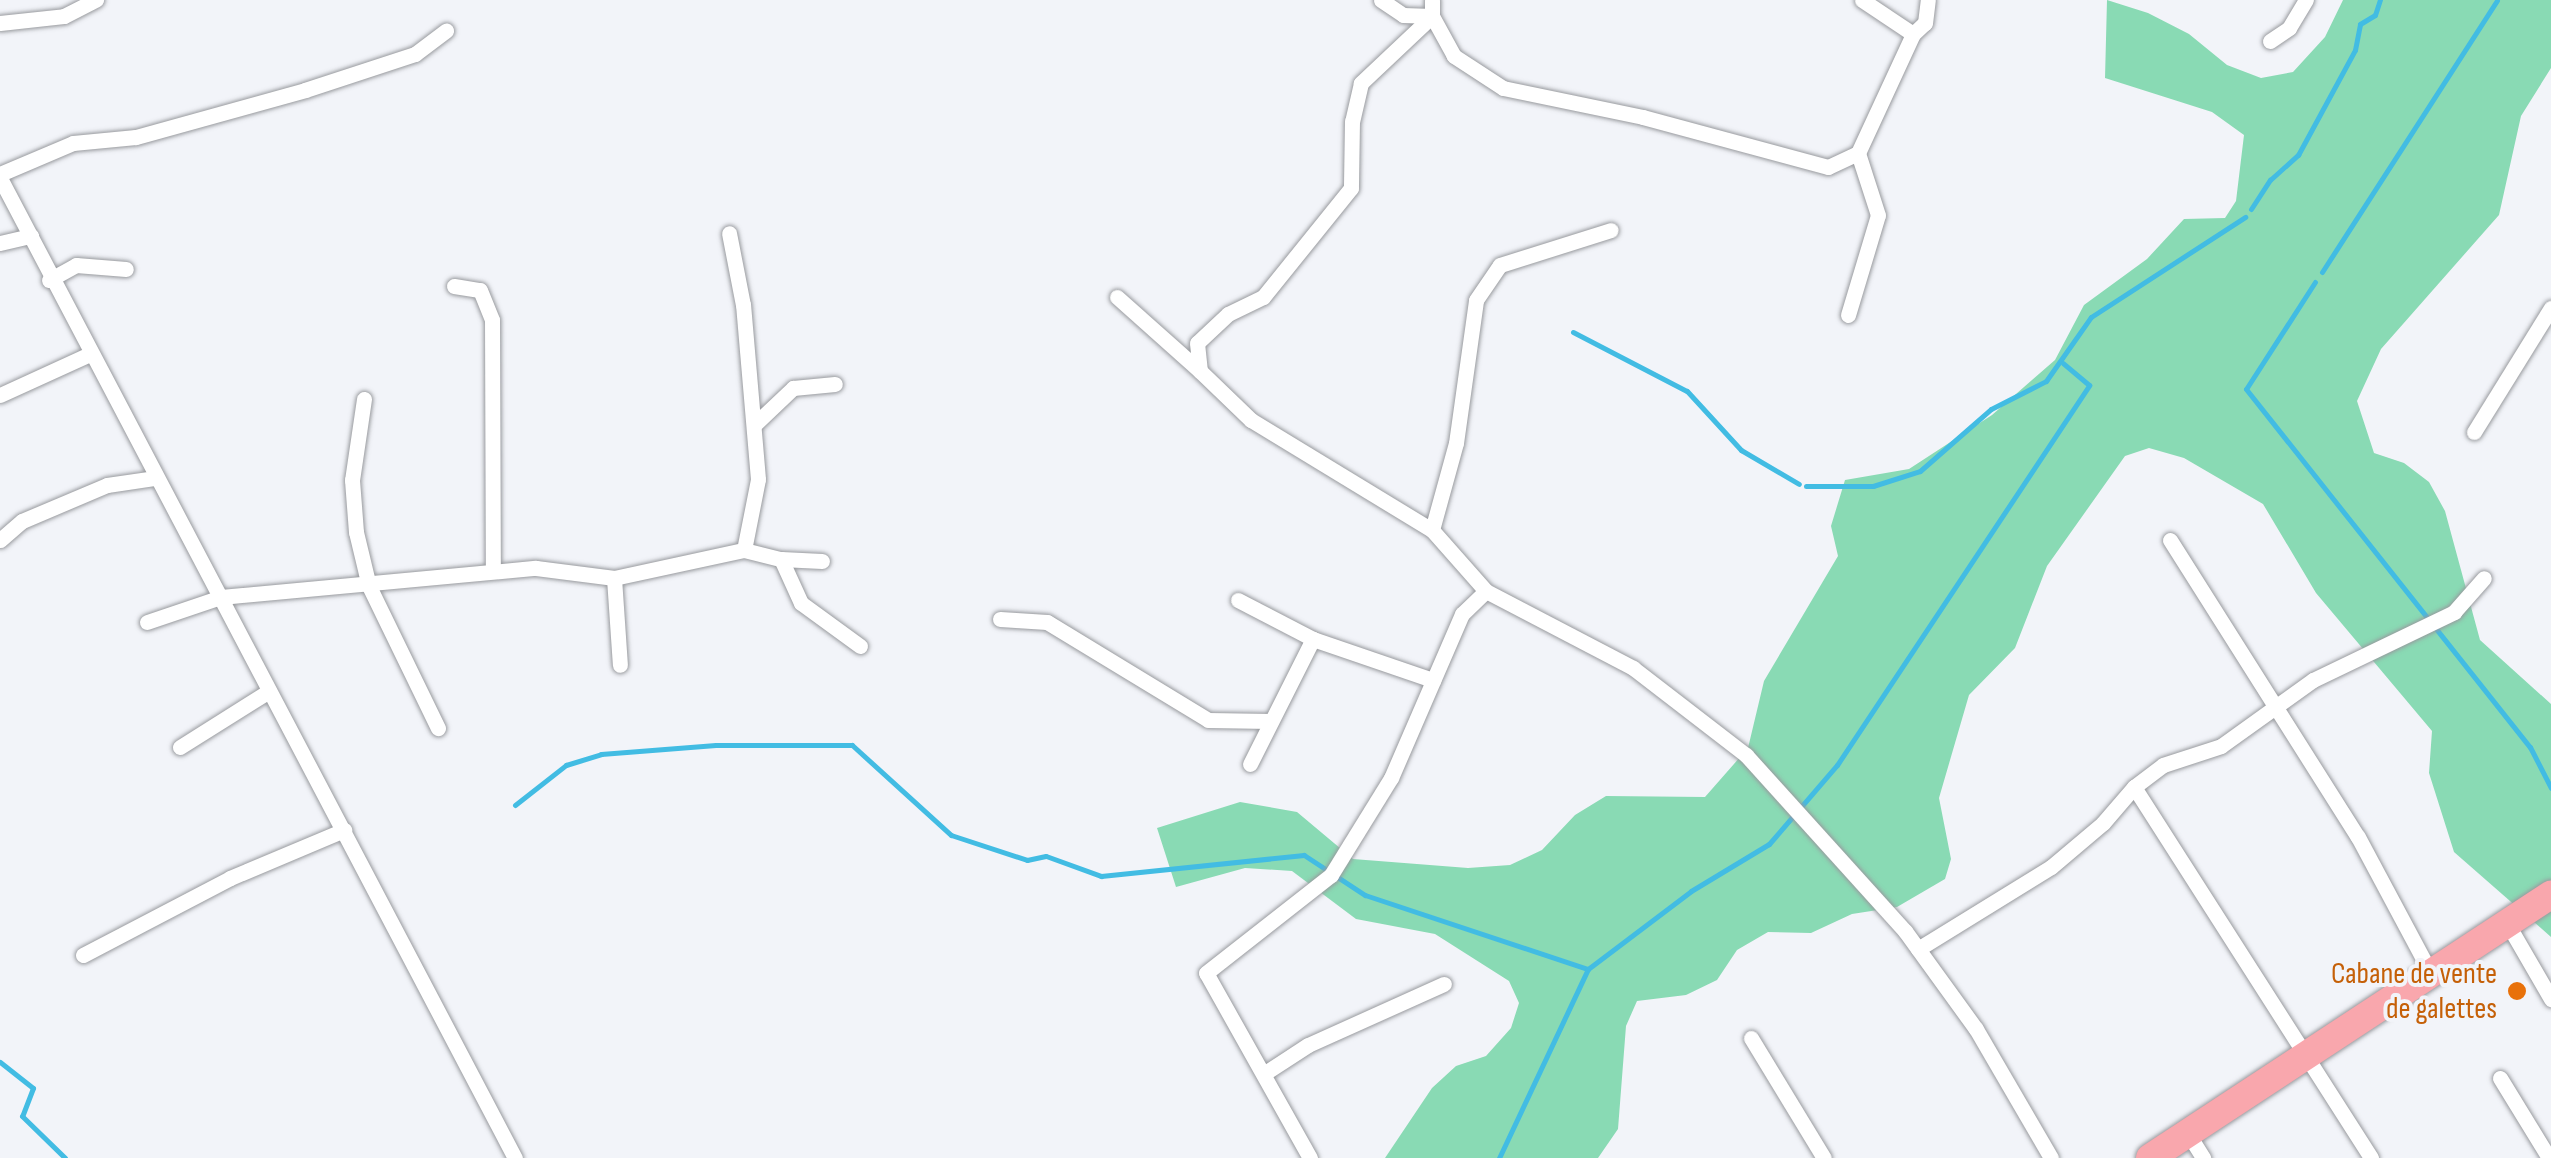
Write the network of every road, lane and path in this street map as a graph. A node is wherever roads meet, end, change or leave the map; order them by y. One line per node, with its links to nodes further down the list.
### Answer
1 (96, 0): 7 (street)
2 (1381, 0): 6 (street)
3 (1862, 0): 9 (street)
4 (1928, 0): 9 (street)
5 (2306, 0): 10 (street)
6 (1432, 8): 11 (street); 24 (street)
7 (0, 23)
8 (446, 31): 12 (street)
9 (1913, 34): 11 (street)
10 (2270, 40)
11 (1858, 152): 22 (street)
12 (0, 176): 15 (street)
13 (1611, 230): 31 (street)
14 (729, 233): 28 (street)
15 (30, 236): 16 (street); 18 (street)
16 (0, 243)
17 (126, 269): 18 (street)
18 (49, 280): 23 (street)
19 (454, 286): 37 (street)
20 (1117, 297): 24 (street)
21 (2551, 308): 29 (street)
22 (1848, 314)
23 (90, 354): 26 (street); 30 (street)
24 (1200, 371): 31 (street)
25 (835, 384): 28 (street)
26 (0, 394)
27 (364, 398): 40 (street)
28 (754, 426): 34 (street)
29 (2474, 432)
30 (155, 478): 32 (street); 42 (street)
31 (1432, 530): 41 (street)
32 (0, 540)
33 (2170, 540): 51 (street)
34 (744, 550): 35 (street); 38 (street)
35 (781, 559): 36 (street); 47 (street)
36 (822, 560)
37 (494, 571): 38 (street); 40 (street)
38 (614, 578): 48 (street)
39 (2484, 578): 51 (street)
40 (370, 586): 42 (street); 53 (street)
41 (1486, 592): 49 (street); 60 (street)
42 (221, 597): 45 (street); 50 (street)
43 (1238, 600): 46 (street)
44 (1000, 619): 52 (street)
45 (147, 622)
46 (1313, 638): 49 (street); 52 (street)
47 (860, 646)
48 (620, 665)
49 (1433, 680): 67 (street)
50 (269, 691): 54 (street); 57 (street)
51 (2276, 709): 56 (street); 62 (street)
52 (1271, 722): 55 (street)
53 (438, 728)
54 (180, 747)
55 (1250, 764)
56 (2134, 787): 60 (street); 66 (street)
57 (344, 830): 61 (street); 70 (street)
58 (2551, 895): 59 (highway)
59 (2507, 923): 62 (highway); 64 (street)
60 (1918, 949): 73 (street)
61 (83, 955)
62 (2429, 970): 66 (highway)
63 (1444, 984): 67 (street)
64 (2551, 1000)
65 (1752, 1038): 72 (street)
66 (2307, 1052): 69 (highway); 76 (street)
67 (1265, 1072): 71 (street)
68 (2500, 1078): 77 (street)
69 (2187, 1132): 74 (highway); 75 (street)
70 (515, 1158)
71 (1310, 1158)
72 (1824, 1158)
73 (2051, 1158)
74 (2150, 1158)
75 (2204, 1158)
76 (2371, 1158)
77 (2549, 1158)

